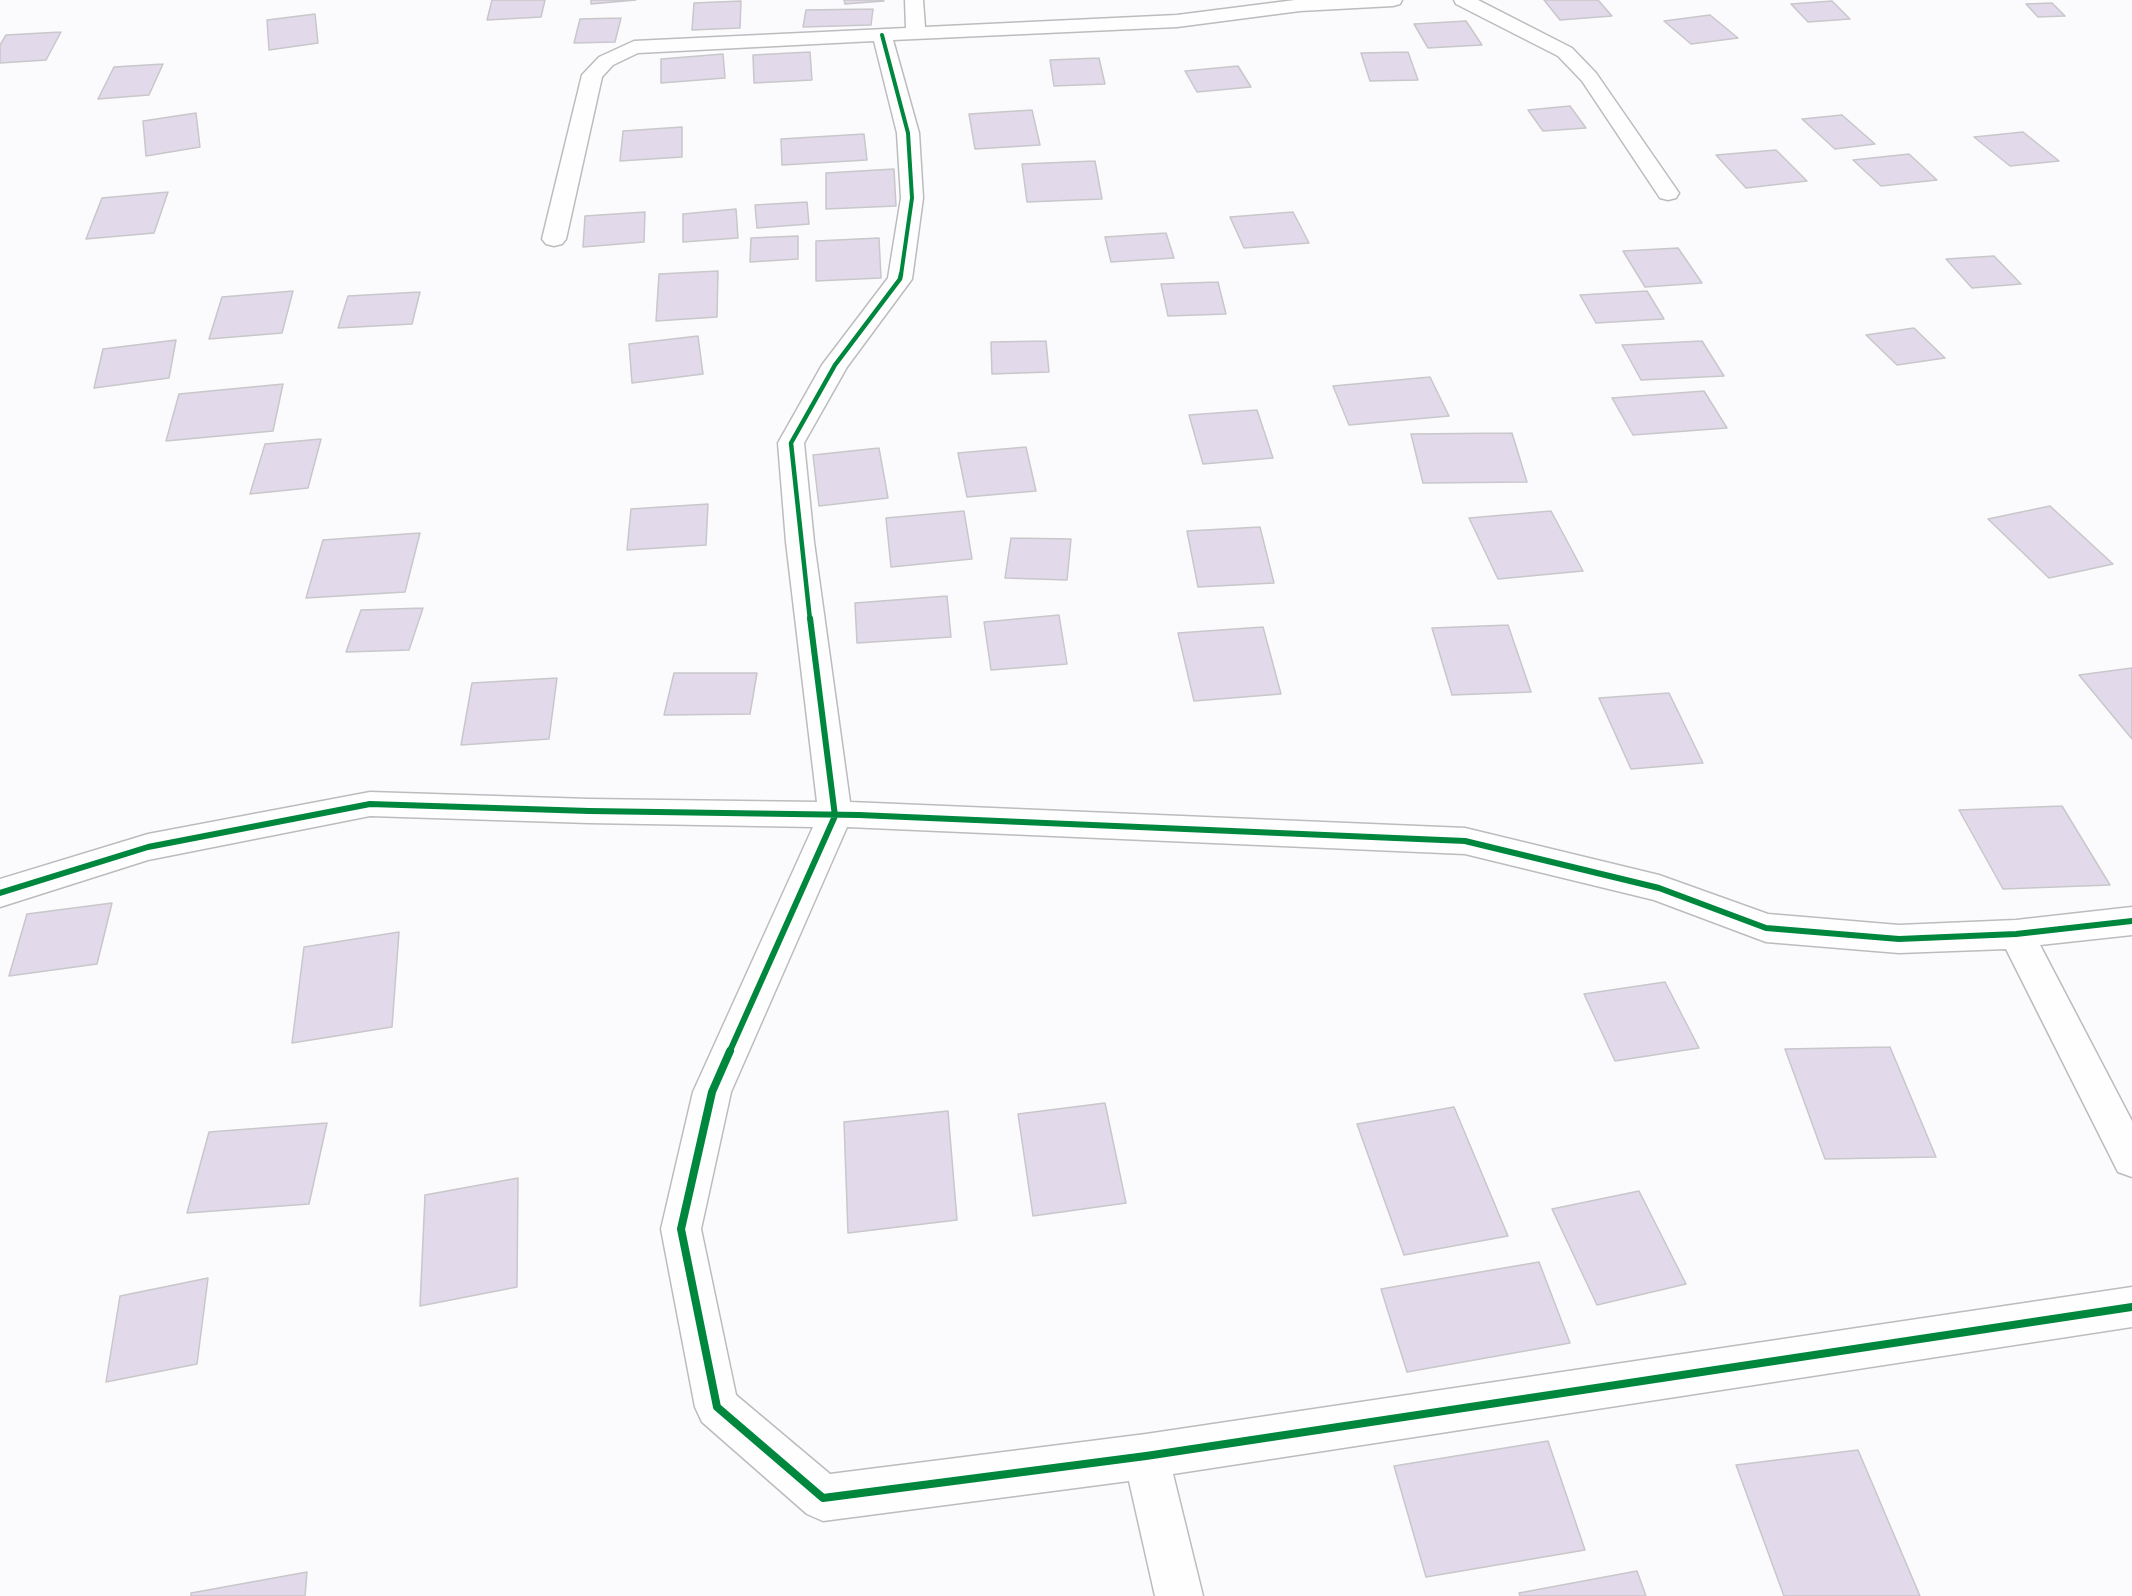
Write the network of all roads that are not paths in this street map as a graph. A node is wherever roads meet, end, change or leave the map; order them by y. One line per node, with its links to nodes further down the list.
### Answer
1 (914, 0): 4 (street)
2 (1393, 0): 4 (street)
3 (1462, 0): 5 (street)
4 (899, 34): 6 (street); 7 (street)
5 (1668, 193)
6 (554, 239)
7 (835, 816): 8 (street); 10 (street); 13 (street)
8 (0, 892)
9 (2132, 921): 10 (street)
10 (2016, 934): 11 (street)
11 (2132, 1160)
12 (2132, 1306): 13 (street)
13 (1146, 1456): 14 (street)
14 (1179, 1596)

